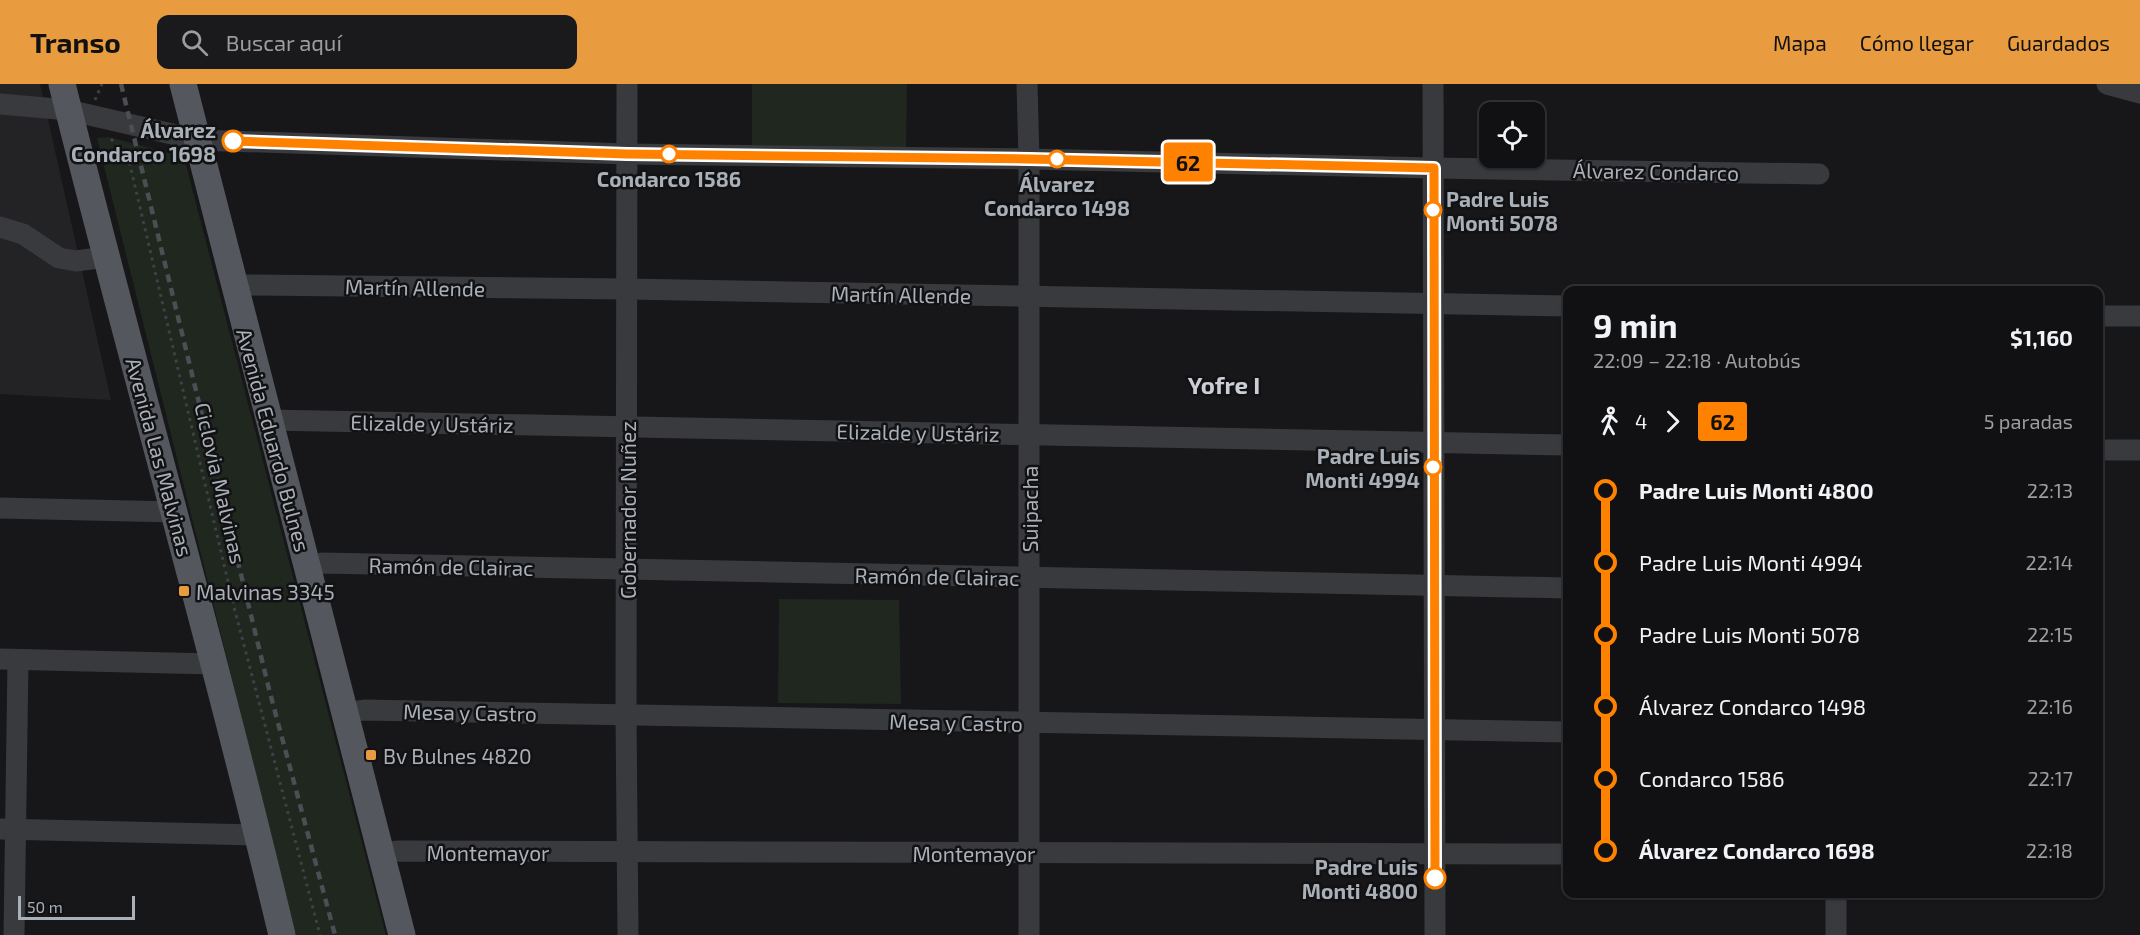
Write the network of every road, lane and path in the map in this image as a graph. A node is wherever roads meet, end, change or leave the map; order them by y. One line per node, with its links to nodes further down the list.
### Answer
1 (62, 84): 10 (main road, Avenida Las Malvinas)
2 (102, 84): 10 (path)
3 (183, 84): 11 (main road, Avenida Eduardo Bulnes)
4 (627, 84): 12 (street, Gobernador Nuñez)
5 (1027, 84): 13 (street, Suipacha)
6 (1433, 84): 14 (street)
7 (2107, 84): 8 (street)
8 (2140, 93)
9 (0, 104): 10 (street)
10 (81, 113): 11 (street, Álvarez Condarco); 17 (main road, Avenida Las Malvinas); 56 (path, Ciclovia Malvinas)
11 (198, 140): 12 (street, Álvarez Condarco); 18 (main road, Avenida Eduardo Bulnes)
12 (627, 154): 13 (street, Álvarez Condarco); 19 (street, Gobernador Nuñez)
13 (1029, 159): 14 (street, Álvarez Condarco); 20 (street, Suipacha)
14 (1434, 168): 15 (street, Álvarez Condarco); 21 (street)
15 (1819, 174)
16 (0, 227): 17 (street)
17 (106, 257): 33 (main road, Avenida Las Malvinas)
18 (234, 287): 19 (street, Martín Allende); 25 (main road, Avenida Eduardo Bulnes)
19 (627, 289): 20 (street, Martín Allende); 26 (street, Gobernador Nuñez)
20 (1028, 296): 21 (street, Martín Allende); 27 (street, Suipacha)
21 (1433, 303): 22 (street, Martín Allende); 28 (street)
22 (1563, 306)
23 (2103, 316): 24 (street)
24 (2140, 316)
25 (269, 420): 26 (street, Elizalde y Ustáriz); 34 (main road, Avenida Eduardo Bulnes)
26 (627, 427): 27 (street, Elizalde y Ustáriz); 35 (street, Gobernador Nuñez)
27 (1029, 434): 28 (street, Elizalde y Ustáriz); 36 (street, Suipacha)
28 (1433, 442): 29 (street, Elizalde y Ustáriz); 37 (street)
29 (1563, 445)
30 (2103, 450): 31 (street)
31 (2140, 450)
32 (0, 508): 33 (street)
33 (175, 512): 40 (main road, Avenida Las Malvinas)
34 (307, 568): 35 (street, Ramón de Clairac); 41 (main road, Avenida Eduardo Bulnes)
35 (627, 570): 36 (street, Ramón de Clairac); 42 (street, Gobernador Nuñez)
36 (1030, 578): 37 (street, Ramón de Clairac); 43 (street, Suipacha)
37 (1435, 585): 38 (street, Ramón de Clairac); 44 (street)
38 (1563, 588)
39 (9, 659): 40 (street); 46 (street)
40 (214, 663): 47 (main road, Avenida Las Malvinas)
41 (345, 713): 42 (street, Mesa y Castro); 50 (main road, Avenida Eduardo Bulnes)
42 (626, 714): 43 (street, Mesa y Castro); 48 (street, Gobernador Nuñez)
43 (1029, 724): 44 (street, Mesa y Castro); 49 (street, Suipacha)
44 (1434, 729): 45 (street, Mesa y Castro); 51 (street)
45 (1563, 732)
46 (8, 830): 47 (street); 54 (street)
47 (258, 835): 55 (main road, Avenida Las Malvinas)
48 (628, 852): 49 (street, Montemayor); 50 (street, Montemayor); 58 (street, Gobernador Nuñez)
49 (1029, 853): 51 (street, Montemayor); 59 (street, Suipacha)
50 (381, 854): 57 (main road, Avenida Eduardo Bulnes)
51 (1435, 854): 52 (street, Montemayor); 60 (street)
52 (1563, 854)
53 (1836, 898): 61 (street)
54 (14, 935)
55 (282, 935)
56 (320, 935)
57 (402, 935)
58 (628, 935)
59 (1029, 935)
60 (1435, 935)
61 (1836, 935)

